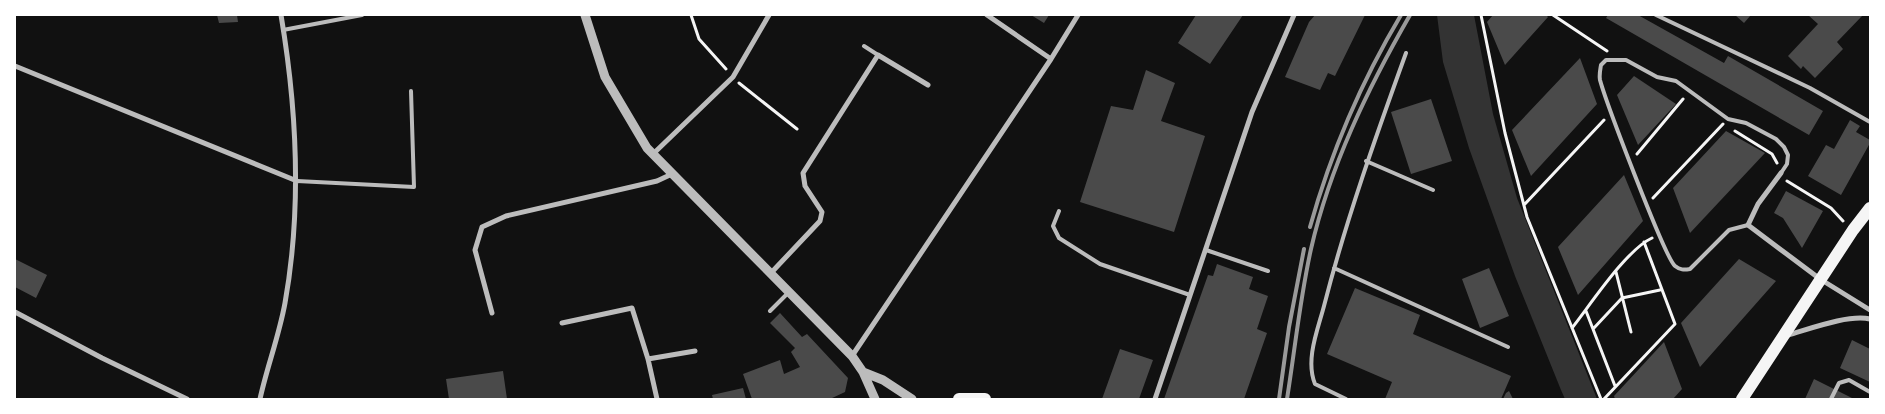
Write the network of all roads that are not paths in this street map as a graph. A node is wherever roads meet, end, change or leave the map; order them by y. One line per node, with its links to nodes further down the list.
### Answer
1 (281, 15): 9 (street)
2 (362, 15): 9 (lane)
3 (585, 15): 18 (street)
4 (769, 15): 18 (street)
5 (987, 15): 13 (street)
6 (1078, 15): 13 (street)
7 (1294, 15): 27 (street)
8 (1656, 15): 17 (lane)
9 (283, 30): 22 (street)
10 (864, 46): 12 (lane)
11 (1406, 53): 19 (lane)
12 (878, 55): 15 (street); 30 (street)
13 (1051, 60): 43 (street)
14 (15, 66): 22 (street)
15 (928, 85)
16 (411, 92): 22 (lane)
17 (1870, 122)
18 (653, 154): 21 (street)
19 (1366, 161): 23 (lane); 28 (lane)
20 (1781, 173): 26 (street); 26 (lane)
21 (672, 174): 30 (street); 37 (street)
22 (297, 182): 48 (street)
23 (1433, 190)
24 (1870, 208): 31 (main road)
25 (1060, 211): 33 (lane)
26 (1748, 225): 31 (street)
27 (1206, 250): 29 (lane); 33 (street)
28 (1334, 268): 41 (lane); 55 (lane)
29 (1268, 271)
30 (770, 274): 32 (street)
31 (1820, 279): 34 (street); 40 (main road)
32 (788, 293): 35 (lane); 43 (street)
33 (1190, 295): 54 (street)
34 (1870, 310)
35 (770, 311)
36 (15, 312): 47 (street)
37 (492, 313)
38 (1870, 319): 40 (street)
39 (562, 323): 44 (street)
40 (1783, 336): 56 (main road)
41 (1508, 347)
42 (695, 352): 44 (street)
43 (852, 356): 45 (street)
44 (648, 359): 49 (street)
45 (864, 372): 50 (street); 51 (street)
46 (1870, 392): 57 (lane)
47 (187, 399)
48 (260, 399)
49 (657, 399)
50 (875, 399)
51 (912, 399)
52 (959, 399): 53 (main road)
53 (985, 399)
54 (1155, 399)
55 (1346, 399)
56 (1742, 399)
57 (1831, 399)

